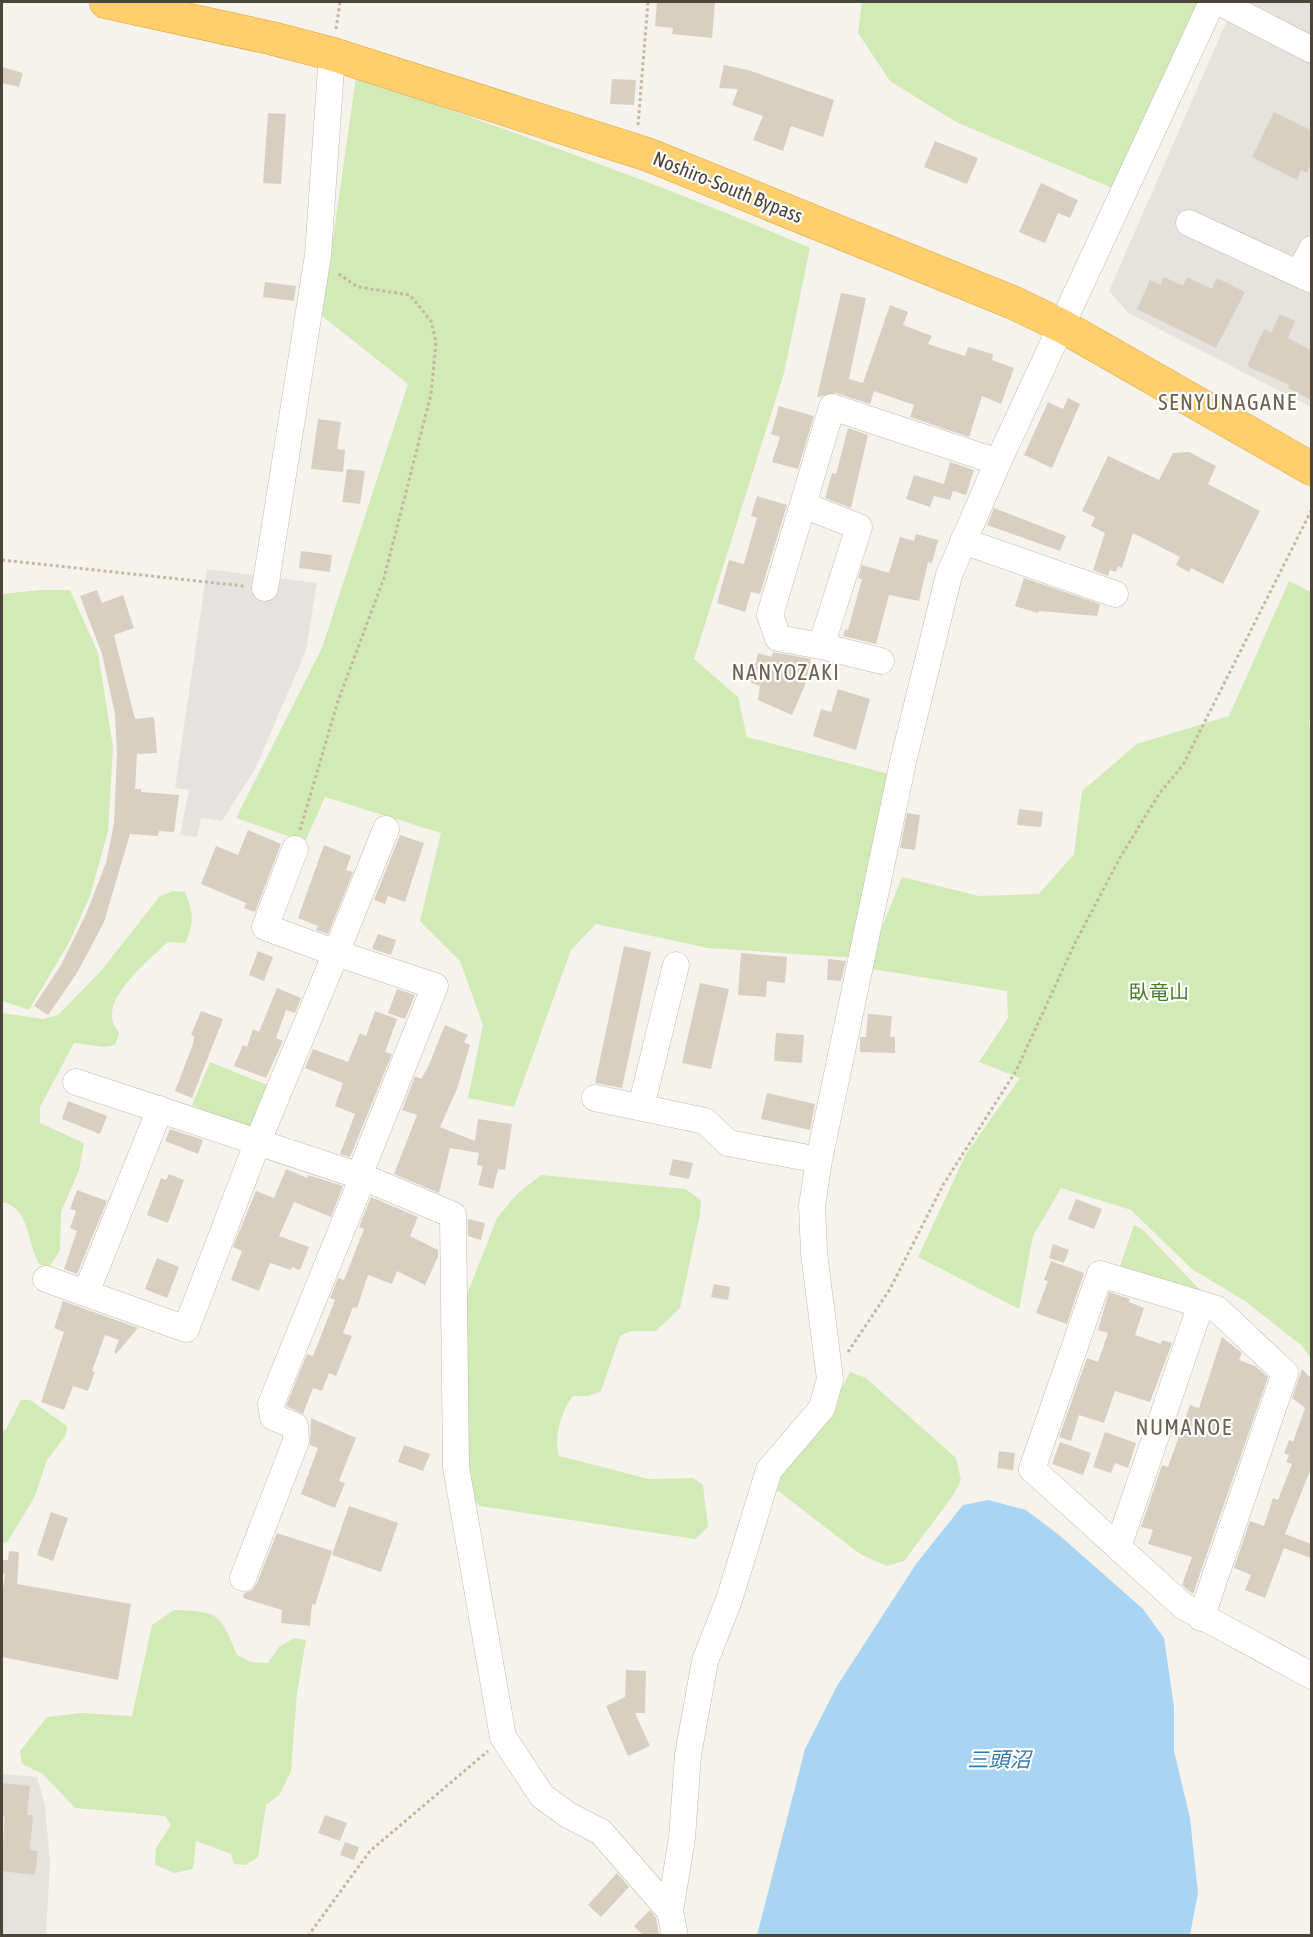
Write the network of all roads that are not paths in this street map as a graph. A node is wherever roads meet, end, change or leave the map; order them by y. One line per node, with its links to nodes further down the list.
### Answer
1 (106, 2): 5 (highway, Noshiro-South Bypass)
2 (1212, 2): 9 (street)
3 (1219, 2): 4 (street)
4 (1311, 50)
5 (332, 54): 9 (highway, Noshiro-South Bypass); 14 (street)
6 (1190, 223): 8 (street)
7 (1311, 249): 8 (street)
8 (1305, 276)
9 (1062, 326): 10 (street); 11 (highway, Noshiro-South Bypass)
10 (999, 462): 12 (street); 13 (street)
11 (1311, 469)
12 (803, 505): 16 (street); 16 (street)
13 (963, 541): 15 (street); 27 (street)
14 (265, 588)
15 (1115, 594)
16 (821, 646): 17 (street)
17 (881, 661)
18 (386, 829): 20 (street)
19 (294, 849): 20 (street)
20 (336, 952): 26 (street); 28 (street)
21 (675, 965): 24 (street)
22 (76, 1082): 25 (street)
23 (595, 1098): 24 (street)
24 (641, 1107): 27 (street)
25 (160, 1109): 26 (street); 30 (street)
26 (258, 1141): 28 (street); 30 (street)
27 (819, 1160): 36 (street)
28 (361, 1177): 33 (street); 36 (street)
29 (46, 1279): 30 (street)
30 (86, 1293)
31 (1201, 1304): 32 (street); 32 (street); 34 (street)
32 (1118, 1546): 34 (street)
33 (243, 1578)
34 (1201, 1618): 35 (street)
35 (1311, 1676)
36 (670, 1911): 37 (street)
37 (675, 1935)

